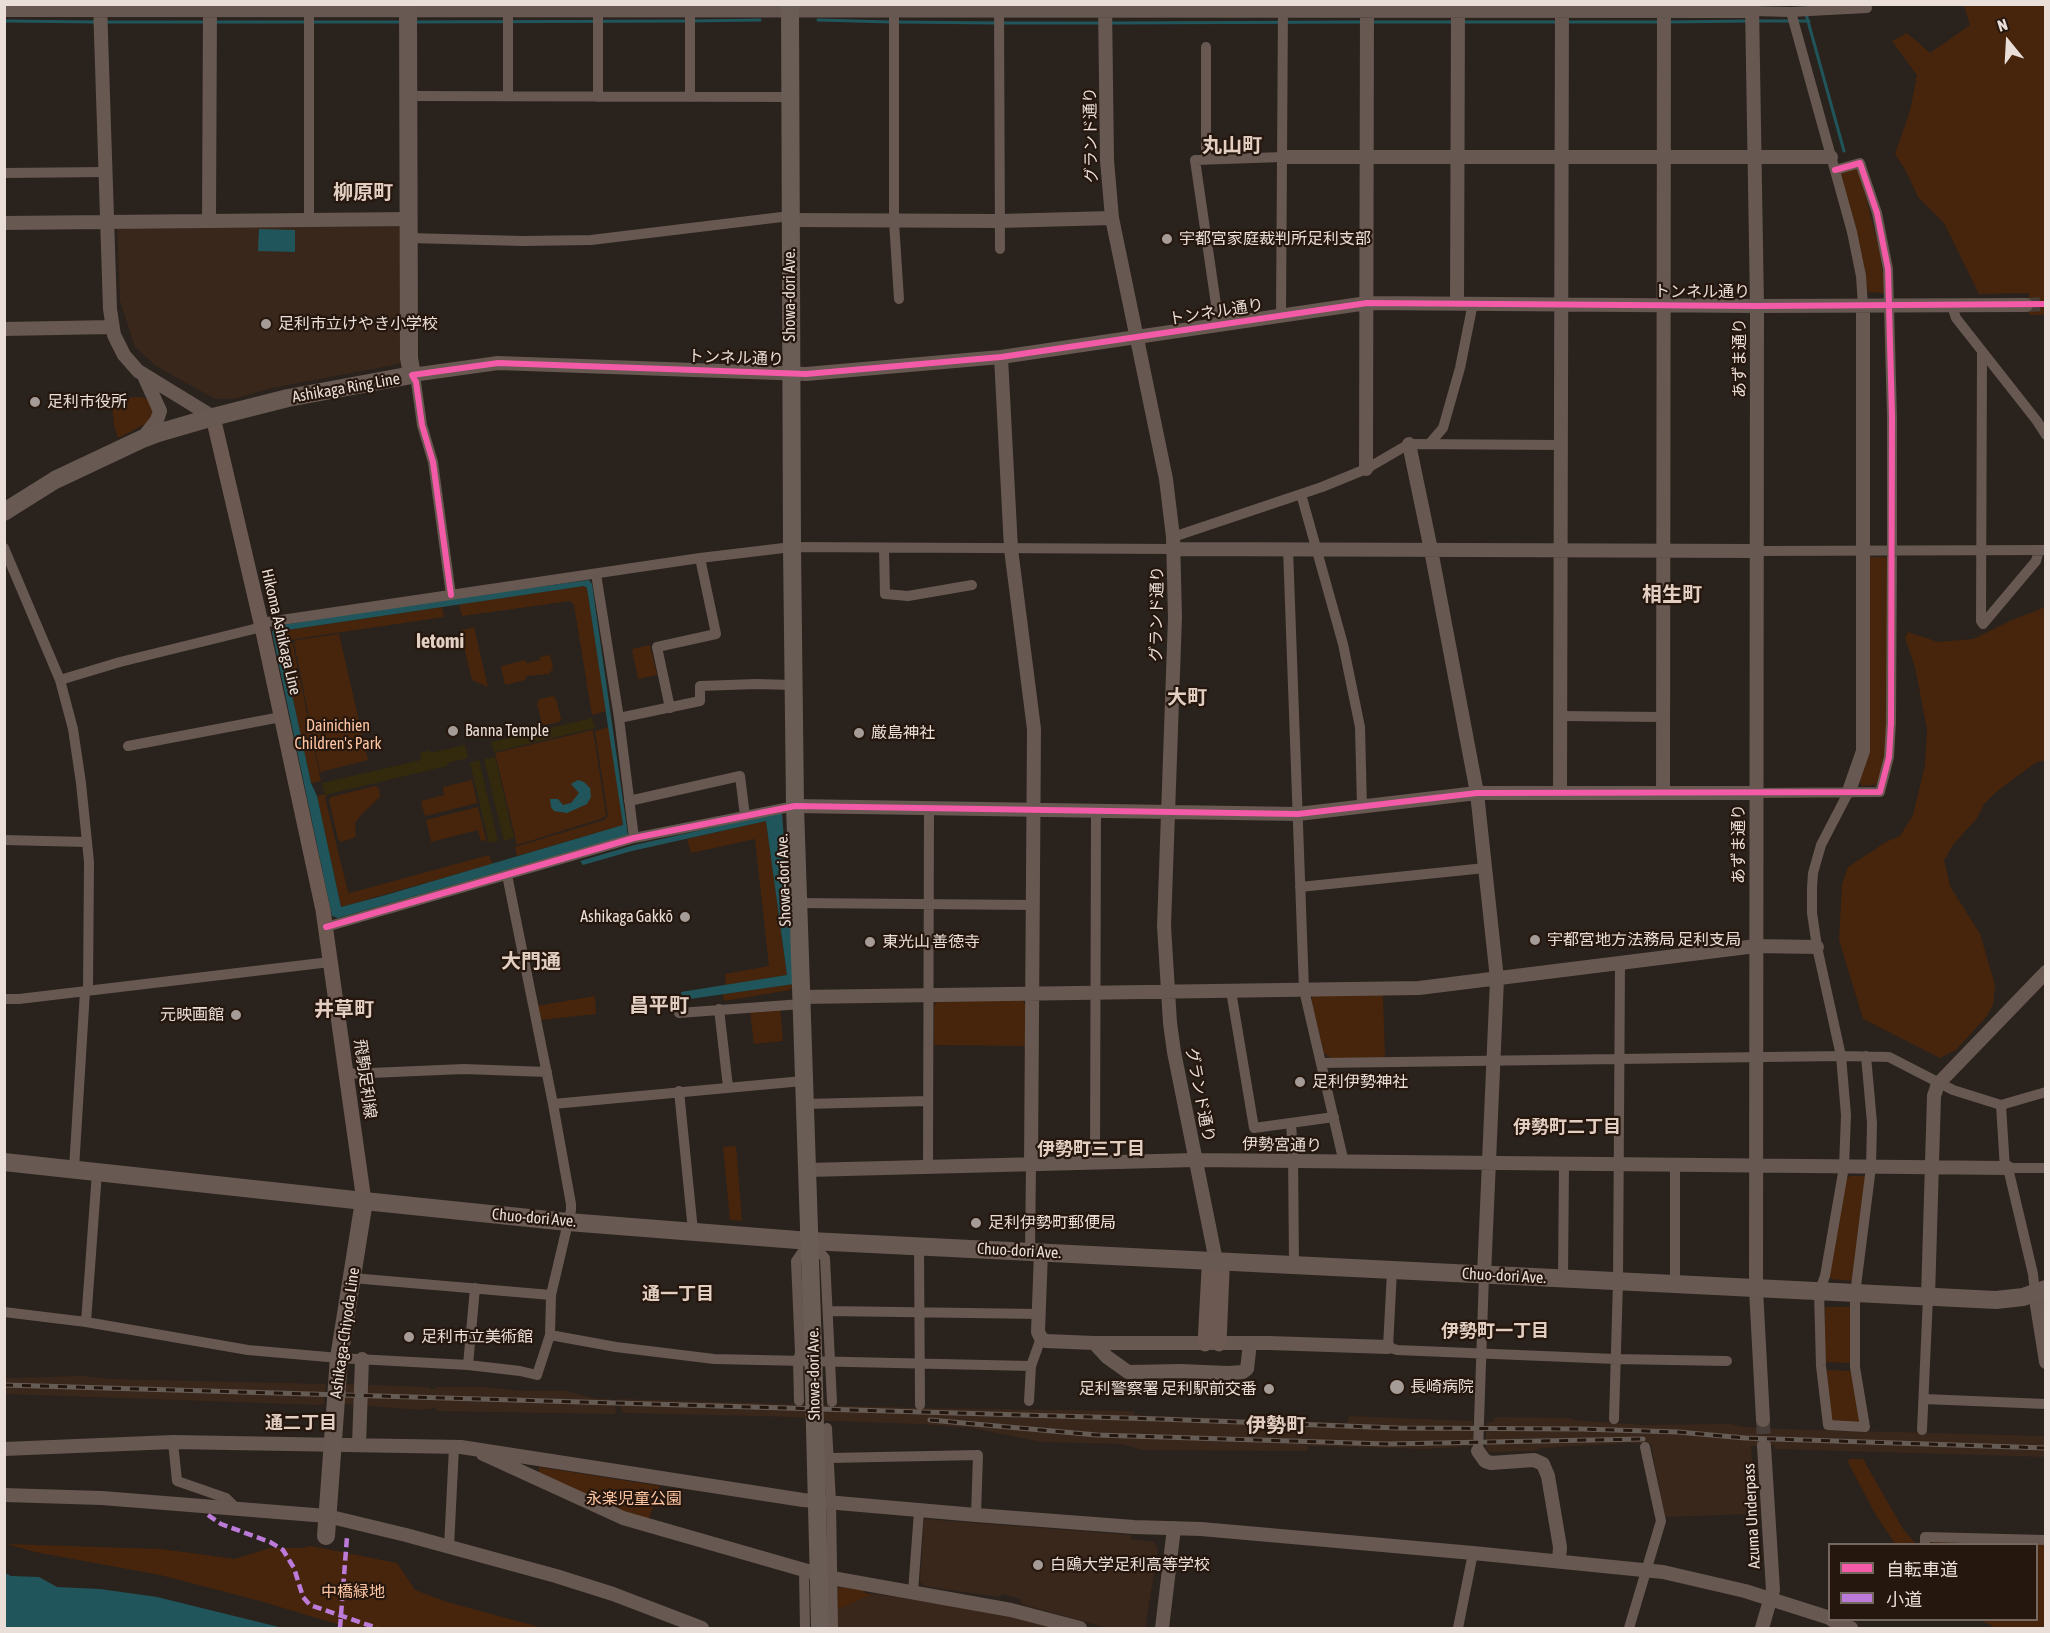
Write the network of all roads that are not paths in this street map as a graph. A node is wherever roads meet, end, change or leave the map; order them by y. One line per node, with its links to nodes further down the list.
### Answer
1 (210, 7): 2 (street); 4 (street); 42 (street)
2 (309, 7): 5 (street); 43 (street)
3 (894, 7): 9 (street); 10 (street); 45 (street)
4 (101, 8): 20 (street); 36 (street)
5 (408, 8): 6 (street); 23 (main road, Ashikaga Ring Line)
6 (508, 8): 7 (street); 24 (street)
7 (598, 8): 8 (street); 25 (street)
8 (690, 8): 9 (street); 26 (street)
9 (790, 8): 27 (highway, Showa-dori Ave.)
10 (999, 8): 11 (street); 44 (street)
11 (1106, 8): 12 (street); 39 (street, グランド通り)
12 (1198, 8): 13 (street)
13 (1283, 8): 14 (street); 28 (street)
14 (1367, 8): 15 (street); 29 (street)
15 (1458, 8): 16 (street); 30 (street)
16 (1562, 8): 17 (street); 31 (street)
17 (1664, 8): 18 (street); 33 (street)
18 (1752, 8): 21 (street); 32 (street, あずま通り)
19 (1867, 8): 21 (street)
20 (4, 10)
21 (1794, 11): 35 (street)
22 (1206, 47): 34 (street)
23 (409, 96): 24 (street); 40 (main road, Ashikaga Ring Line)
24 (508, 96): 25 (street)
25 (598, 97): 26 (street)
26 (690, 97): 27 (street)
27 (789, 97): 38 (highway, Showa-dori Ave.)
28 (1283, 157): 29 (street); 34 (street); 60 (street)
29 (1367, 157): 30 (street); 50 (street)
30 (1458, 157): 31 (street); 51 (street)
31 (1562, 157): 33 (street); 53 (street)
32 (1754, 157): 33 (street); 35 (street); 56 (street, あずま通り)
33 (1664, 158): 55 (street)
34 (1206, 159): 61 (street)
35 (1833, 164): 57 (street); 58 (street)
36 (106, 172): 37 (street); 41 (street)
37 (4, 173)
38 (790, 218): 45 (street); 47 (street); 67 (highway, Showa-dori Ave.)
39 (1112, 218): 44 (street); 64 (street, グランド通り)
40 (409, 219): 43 (street); 47 (main road, Ashikaga Ring Line)
41 (107, 221): 42 (street); 46 (street); 62 (street)
42 (209, 221): 43 (street)
43 (309, 221)
44 (999, 221): 45 (street); 48 (street)
45 (894, 222): 49 (street)
46 (4, 224)
47 (410, 238): 68 (main road, Ashikaga Ring Line)
48 (1000, 249)
49 (899, 299)
50 (1367, 303): 51 (street, トンネル通り); 60 (street, トンネル通り); 76 (street)
51 (1457, 303): 52 (street, トンネル通り)
52 (1473, 303): 53 (street, トンネル通り); 73 (street)
53 (1561, 303): 55 (street, トンネル通り); 75 (street)
54 (2026, 304): 59 (street, トンネル通り)
55 (1663, 306): 56 (street, トンネル通り); 89 (street)
56 (1757, 306): 57 (street, トンネル通り); 92 (street, あずま通り)
57 (1863, 306): 58 (street, トンネル通り); 90 (street)
58 (1890, 306): 59 (street, トンネル通り); 93 (street)
59 (1952, 306): 65 (street)
60 (1281, 315): 61 (street, トンネル通り)
61 (1219, 325): 64 (street, トンネル通り)
62 (112, 327): 63 (street); 69 (street)
63 (4, 329)
64 (1135, 338): 66 (street, トンネル通り); 79 (street, グランド通り)
65 (1982, 352): 71 (street); 86 (street)
66 (1001, 357): 67 (street, トンネル通り); 85 (street)
67 (791, 373): 68 (street, トンネル通り); 80 (highway, Showa-dori Ave.)
68 (412, 375): 70 (main road, Ashikaga Ring Line); 97 (street)
69 (144, 376): 70 (street); 72 (street)
70 (213, 417): 72 (main road, Ashikaga Ring Line); 98 (main road, Hikoma Ashikaga Line)
71 (2046, 435)
72 (142, 439): 78 (main road, Ashikaga Ring Line)
73 (1430, 443): 74 (street); 75 (street)
74 (1409, 444): 76 (street); 87 (street)
75 (1561, 445): 88 (street)
76 (1366, 469): 77 (street)
77 (1300, 494): 79 (street); 84 (street)
78 (4, 512)
79 (1174, 543): 83 (street); 85 (street); 118 (street, グランド通り)
80 (792, 547): 82 (street); 94 (street); 100 (highway, Showa-dori Ave.)
81 (4, 548): 99 (street)
82 (884, 548): 85 (street); 96 (street)
83 (1288, 548): 84 (street); 119 (street)
84 (1318, 548): 87 (street); 115 (street)
85 (1011, 549): 116 (street)
86 (1981, 549): 91 (street); 91 (street); 93 (street)
87 (1431, 550): 88 (street); 108 (street)
88 (1560, 550): 89 (street); 102 (street)
89 (1664, 550): 92 (street); 104 (street)
90 (1863, 550): 92 (street); 93 (street); 107 (street)
91 (2042, 550)
92 (1756, 551): 111 (street, あずま通り)
93 (1892, 551): 107 (street)
94 (700, 558): 95 (street); 101 (street)
95 (596, 574): 97 (street); 105 (street)
96 (972, 585)
97 (451, 595): 98 (street)
98 (262, 625): 99 (street); 103 (main road, Hikoma Ashikaga Line)
99 (60, 680): 123 (street)
100 (793, 686): 101 (street); 113 (highway, Showa-dori Ave.)
101 (670, 708): 105 (street)
102 (1560, 716): 104 (street); 109 (street)
103 (281, 717): 106 (street); 130 (main road, Hikoma Ashikaga Line)
104 (1663, 717): 110 (street)
105 (619, 718): 112 (street)
106 (128, 746)
107 (1849, 791): 111 (street); 132 (street)
108 (1477, 793): 109 (street); 115 (street); 124 (street)
109 (1560, 793): 110 (street)
110 (1663, 793): 111 (street)
111 (1755, 793): 131 (street, あずま通り)
112 (629, 801): 120 (street); 121 (street)
113 (795, 806): 114 (street); 120 (street); 127 (highway, Showa-dori Ave.)
114 (929, 807): 116 (street); 128 (street)
115 (1362, 807): 119 (street)
116 (1034, 809): 117 (street); 129 (street)
117 (1096, 810): 118 (street); 141 (street)
118 (1167, 811): 119 (street); 140 (street, グランド通り)
119 (1298, 814): 126 (street)
120 (745, 816): 121 (street)
121 (634, 838): 125 (street)
122 (4, 840): 123 (street)
123 (86, 842): 138 (street)
124 (1485, 868): 126 (street); 136 (street)
125 (507, 875): 130 (street); 154 (street)
126 (1300, 887): 137 (street)
127 (798, 903): 128 (street); 145 (highway, Showa-dori Ave.)
128 (930, 905): 129 (street); 142 (street)
129 (1032, 905): 143 (street)
130 (326, 927): 133 (main road, Hikoma Ashikaga Line)
131 (1756, 946): 132 (street); 134 (street); 150 (street, あずま通り)
132 (1817, 947): 148 (street)
133 (330, 962): 138 (street); 155 (main road, 飛駒足利線)
134 (1620, 963): 136 (street); 151 (street)
135 (2046, 972): 157 (street)
136 (1497, 978): 137 (street); 152 (street)
137 (1304, 990): 139 (street); 153 (street)
138 (86, 991): 144 (street); 184 (street)
139 (1231, 991): 140 (street); 166 (street)
140 (1168, 992): 141 (street); 167 (street, グランド通り)
141 (1096, 994): 143 (street); 169 (street)
142 (929, 995): 143 (street); 145 (street); 161 (street)
143 (1033, 995): 173 (street)
144 (4, 999)
145 (801, 1001): 146 (street); 156 (highway, Showa-dori Ave.)
146 (719, 1009): 147 (street); 158 (street)
147 (679, 1013)
148 (1841, 1056): 149 (street); 150 (street); 179 (street)
149 (1866, 1056): 157 (street); 180 (street)
150 (1756, 1058): 151 (street); 178 (street, あずま通り)
151 (1621, 1060): 152 (street); 176 (street)
152 (1494, 1062): 153 (street); 172 (street)
153 (1321, 1063): 165 (street)
154 (546, 1072): 155 (street); 162 (street)
155 (347, 1074): 187 (main road, 飛駒足利線)
156 (803, 1081): 158 (street); 163 (highway, Showa-dori Ave.)
157 (1938, 1084): 164 (street); 181 (street)
158 (728, 1087): 159 (street)
159 (679, 1091): 162 (street); 189 (street)
160 (2046, 1092): 164 (street)
161 (928, 1101): 163 (street); 175 (street)
162 (553, 1104): 188 (street)
163 (804, 1104): 185 (highway, Showa-dori Ave.)
164 (2001, 1105): 182 (street)
165 (1334, 1117): 166 (street); 171 (street)
166 (1291, 1124): 170 (street)
167 (1196, 1160): 169 (street, 伊勢宮通り); 170 (street, 伊勢宮通り); 193 (street, グランド通り)
168 (4, 1162): 184 (main road, Chuo-dori Ave.)
169 (1095, 1162): 173 (street, 伊勢宮通り)
170 (1293, 1162): 171 (street, 伊勢宮通り); 194 (street)
171 (1344, 1162): 172 (street, 伊勢宮通り)
172 (1489, 1163): 174 (street, 伊勢宮通り); 196 (street)
173 (1031, 1164): 175 (street, 伊勢宮通り); 192 (street)
174 (1564, 1165): 176 (street, 伊勢宮通り); 198 (street)
175 (928, 1166): 185 (street, 伊勢宮通り)
176 (1620, 1166): 177 (street, 伊勢宮通り); 199 (street)
177 (1675, 1166): 178 (street, 伊勢宮通り); 200 (street)
178 (1756, 1166): 179 (street, 伊勢宮通り); 202 (street, あずま通り)
179 (1844, 1167): 180 (street, 伊勢宮通り); 203 (street)
180 (1870, 1167): 181 (street, 伊勢宮通り); 204 (street)
181 (1933, 1168): 182 (street, 伊勢宮通り); 207 (street)
182 (2007, 1168): 183 (street); 205 (street)
183 (2046, 1168)
184 (74, 1169): 186 (main road, Chuo-dori Ave.)
185 (807, 1170): 190 (highway, Showa-dori Ave.)
186 (97, 1172): 187 (main road, Chuo-dori Ave.); 212 (street)
187 (364, 1202): 188 (main road, Chuo-dori Ave.); 197 (main road, Ashikaga-Chiyoda Line)
188 (568, 1222): 189 (main road, Chuo-dori Ave.); 206 (street)
189 (693, 1231): 190 (main road, Chuo-dori Ave.)
190 (810, 1241): 191 (main road, Chuo-dori Ave.); 208 (street); 225 (street); 269 (highway, Showa-dori Ave., bridge)
191 (919, 1246): 192 (main road, Chuo-dori Ave.); 210 (street)
192 (1035, 1252): 193 (main road, Chuo-dori Ave.); 211 (street)
193 (1216, 1261): 194 (main road, Chuo-dori Ave.); 218 (main road)
194 (1294, 1266): 195 (main road, Chuo-dori Ave.)
195 (1392, 1271): 196 (main road, Chuo-dori Ave.); 219 (street)
196 (1484, 1275): 198 (main road, Chuo-dori Ave.); 220 (street)
197 (352, 1278): 201 (street); 221 (main road, Ashikaga-Chiyoda Line)
198 (1563, 1278): 199 (main road, Chuo-dori Ave.)
199 (1618, 1281): 200 (main road, Chuo-dori Ave.); 223 (street)
200 (1676, 1284): 202 (main road, Chuo-dori Ave.)
201 (475, 1288): 206 (street); 229 (street)
202 (1756, 1289): 203 (main road, Chuo-dori Ave.); 239 (street, あずま通り)
203 (1819, 1292): 204 (main road, Chuo-dori Ave.); 204 (street)
204 (1855, 1294): 207 (main road, Chuo-dori Ave.)
205 (2042, 1294): 207 (main road, Chuo-dori Ave.); 227 (street)
206 (551, 1295): 213 (street)
207 (1928, 1297): 232 (street)
208 (828, 1311): 210 (street); 226 (street)
209 (4, 1312): 212 (street)
210 (920, 1312): 211 (street); 228 (street)
211 (1038, 1314): 214 (street)
212 (86, 1322): 221 (street)
213 (550, 1335): 225 (street); 229 (street)
214 (1041, 1338): 216 (street); 230 (street)
215 (1250, 1343): 218 (street); 219 (street); 231 (street)
216 (1094, 1344): 217 (street); 231 (street)
217 (1168, 1344): 218 (street); 231 (street)
218 (1212, 1344)
219 (1388, 1347): 220 (street)
220 (1481, 1353): 223 (street); 250 (street)
221 (339, 1358): 222 (street); 243 (main road, Ashikaga-Chiyoda Line)
222 (362, 1359): 229 (street); 244 (street)
223 (1615, 1359): 224 (street); 238 (street)
224 (1727, 1360)
225 (798, 1361): 226 (street); 233 (street)
226 (829, 1362): 228 (street); 235 (street)
227 (2046, 1362)
228 (921, 1364): 230 (street); 237 (street)
229 (468, 1365)
230 (1030, 1366): 234 (street)
231 (1168, 1371)
232 (1924, 1399): 236 (street); 241 (street)
233 (799, 1401)
234 (1029, 1401)
235 (831, 1402)
236 (2046, 1404)
237 (920, 1405)
238 (1614, 1419)
239 (1763, 1420)
240 (827, 1428): 252 (street)
241 (1922, 1430)
242 (173, 1442): 243 (street); 248 (street); 256 (street)
243 (333, 1445): 244 (street); 259 (main road, Ashikaga-Chiyoda Line)
244 (359, 1445): 246 (street)
245 (1764, 1446): 271 (street, Azuma Underpass)
246 (453, 1447): 249 (street); 264 (street)
247 (1645, 1448): 267 (street)
248 (4, 1449)
249 (479, 1449): 251 (street); 253 (street)
250 (1478, 1451): 266 (street)
251 (530, 1457): 253 (street); 255 (street)
252 (830, 1458): 255 (street); 258 (street)
253 (526, 1474): 268 (street)
254 (4, 1495): 256 (street)
255 (831, 1502): 257 (street); 269 (street)
256 (235, 1507): 259 (street)
257 (919, 1511): 258 (street); 270 (street)
258 (976, 1515): 260 (street)
259 (327, 1516): 261 (main road, Ashikaga-Chiyoda Line); 264 (street)
260 (1174, 1528): 265 (street); 279 (street)
261 (326, 1536)
262 (2046, 1540): 263 (street)
263 (1925, 1543)
264 (449, 1547): 274 (street)
265 (1473, 1553): 266 (street); 280 (street)
266 (1560, 1561): 267 (street)
267 (1646, 1570): 271 (street); 281 (street)
268 (804, 1571): 269 (street); 275 (street)
269 (825, 1582): 270 (street); 276 (highway, Showa-dori Ave.); 277 (street)
270 (913, 1593): 278 (street)
271 (1771, 1600): 272 (street); 282 (street)
272 (1828, 1618)
273 (1835, 1621): 283 (street)
274 (702, 1629)
275 (805, 1629)
276 (820, 1629)
277 (833, 1629)
278 (1080, 1629)
279 (1162, 1629)
280 (1458, 1629)
281 (1629, 1629)
282 (1762, 1629)
283 (1851, 1629)

